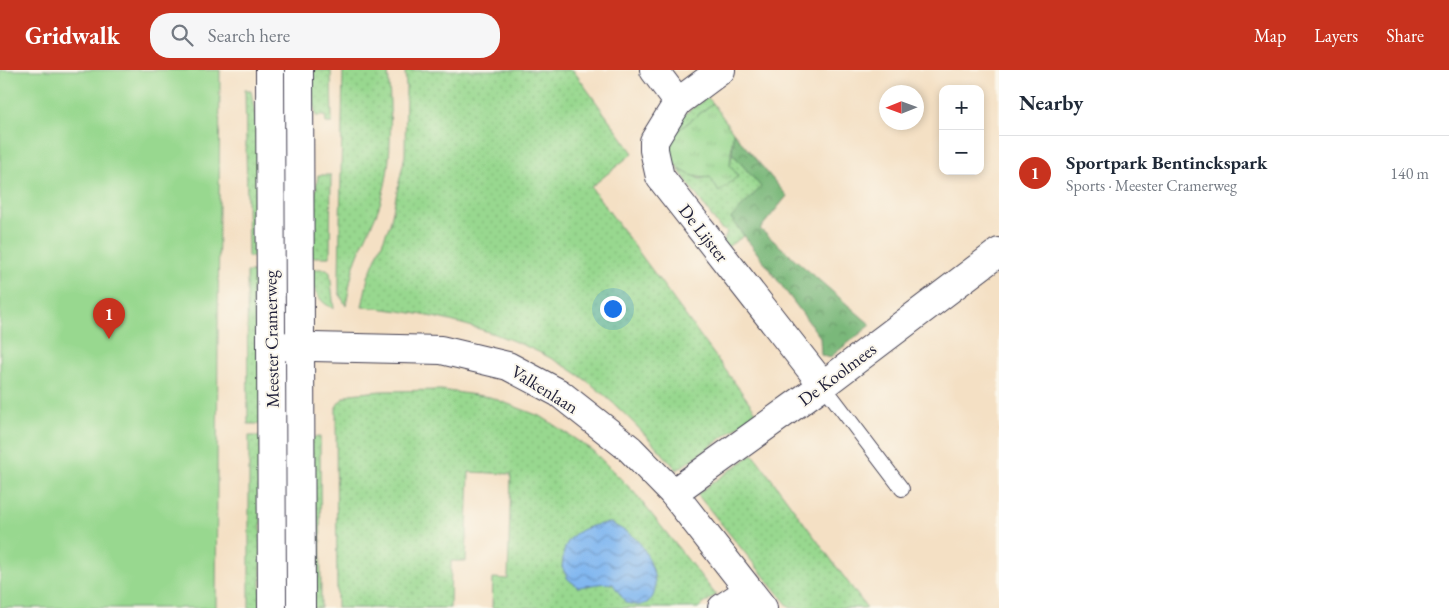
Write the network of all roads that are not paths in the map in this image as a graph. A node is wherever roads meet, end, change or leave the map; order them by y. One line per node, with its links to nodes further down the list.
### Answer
1 (270, 70): 7 (street, Meester Cramerweg)
2 (300, 70): 8 (street, Meester Cramerweg)
3 (654, 70): 5 (street)
4 (721, 70): 5 (street)
5 (678, 102): 9 (street, De Lijster)
6 (999, 252): 9 (street, De Koolmees)
7 (271, 346): 8 (street, Valkenlaan); 13 (street, Meester Cramerweg)
8 (300, 347): 11 (street, Valkenlaan); 14 (street, Meester Cramerweg)
9 (823, 385): 10 (lane); 11 (street, De Koolmees)
10 (902, 489)
11 (673, 493): 12 (street, Valkenlaan)
12 (755, 599): 15 (street)
13 (272, 608)
14 (301, 608)
15 (722, 608)

